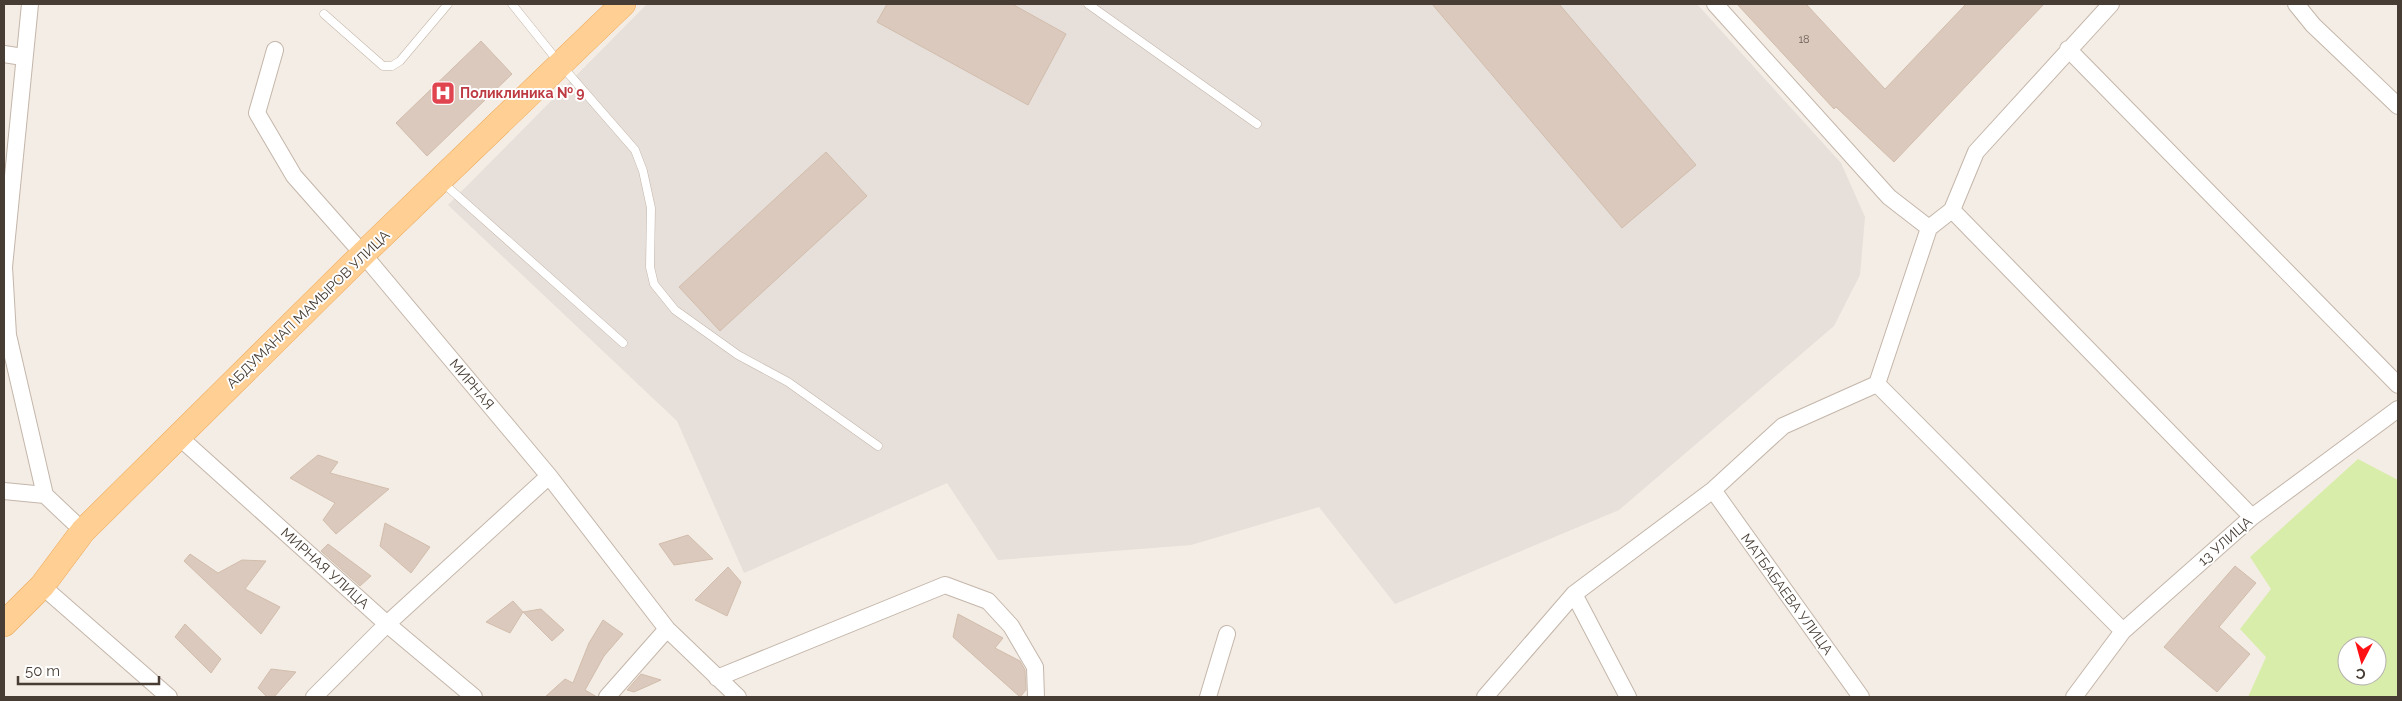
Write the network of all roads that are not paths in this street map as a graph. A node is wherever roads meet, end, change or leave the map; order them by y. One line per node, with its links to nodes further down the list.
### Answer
1 (30, 4): 13 (street)
2 (448, 4): 9 (lane)
3 (512, 4): 14 (lane)
4 (624, 4): 14 (main road, АБДУМАНАП МАМЫРОВ УЛИЦА)
5 (1088, 4): 16 (lane)
6 (1715, 4): 19 (street)
7 (2111, 4): 10 (street)
8 (2296, 4): 15 (street)
9 (324, 14)
10 (2068, 49): 18 (street); 24 (street)
11 (276, 50): 20 (street, МИРНАЯ)
12 (4, 54): 13 (street)
13 (23, 57): 21 (street)
14 (561, 65): 17 (main road, АБДУМАНАП МАМЫРОВ УЛИЦА); 27 (lane)
15 (2398, 106)
16 (1257, 124)
17 (440, 180): 20 (main road, АБДУМАНАП МАМЫРОВ УЛИЦА); 22 (lane)
18 (1952, 210): 19 (street); 32 (street)
19 (1929, 228): 23 (street)
20 (363, 254): 26 (main road, АБДУМАНАП МАМЫРОВ УЛИЦА); 28 (street, МИРНАЯ)
21 (4, 267): 31 (street)
22 (623, 343)
23 (1877, 384): 29 (street); 39 (street)
24 (2398, 385)
25 (2398, 409): 32 (street, 13 УЛИЦА)
26 (178, 436): 33 (main road, АБДУМАНАП МАМЫРОВ УЛИЦА); 37 (street, МИРНАЯ УЛИЦА)
27 (878, 446)
28 (549, 476): 37 (street); 38 (street, МИРНАЯ)
29 (1713, 490): 35 (street); 51 (street, МАТБАБАЕВА УЛИЦА)
30 (4, 491): 31 (street)
31 (45, 495): 33 (street)
32 (2252, 517): 39 (street, 13 УЛИЦА)
33 (83, 530): 34 (main road, АБДУМАНАП МАМЫРОВ УЛИЦА)
34 (42, 586): 36 (main road, АБДУМАНАП МАМЫРОВ УЛИЦА); 42 (street)
35 (1574, 594): 49 (street); 50 (street)
36 (4, 624)
37 (387, 624): 43 (street); 44 (street, МИРНАЯ УЛИЦА)
38 (667, 629): 41 (street, МИРНАЯ); 45 (street)
39 (2123, 631): 52 (street, 13 УЛИЦА)
40 (1227, 634): 48 (street)
41 (718, 678): 46 (street, МИРНАЯ); 47 (street)
42 (169, 697)
43 (314, 697)
44 (474, 697)
45 (607, 697)
46 (738, 697)
47 (1036, 697)
48 (1208, 697)
49 (1486, 697)
50 (1628, 697)
51 (1861, 697)
52 (2074, 697)

